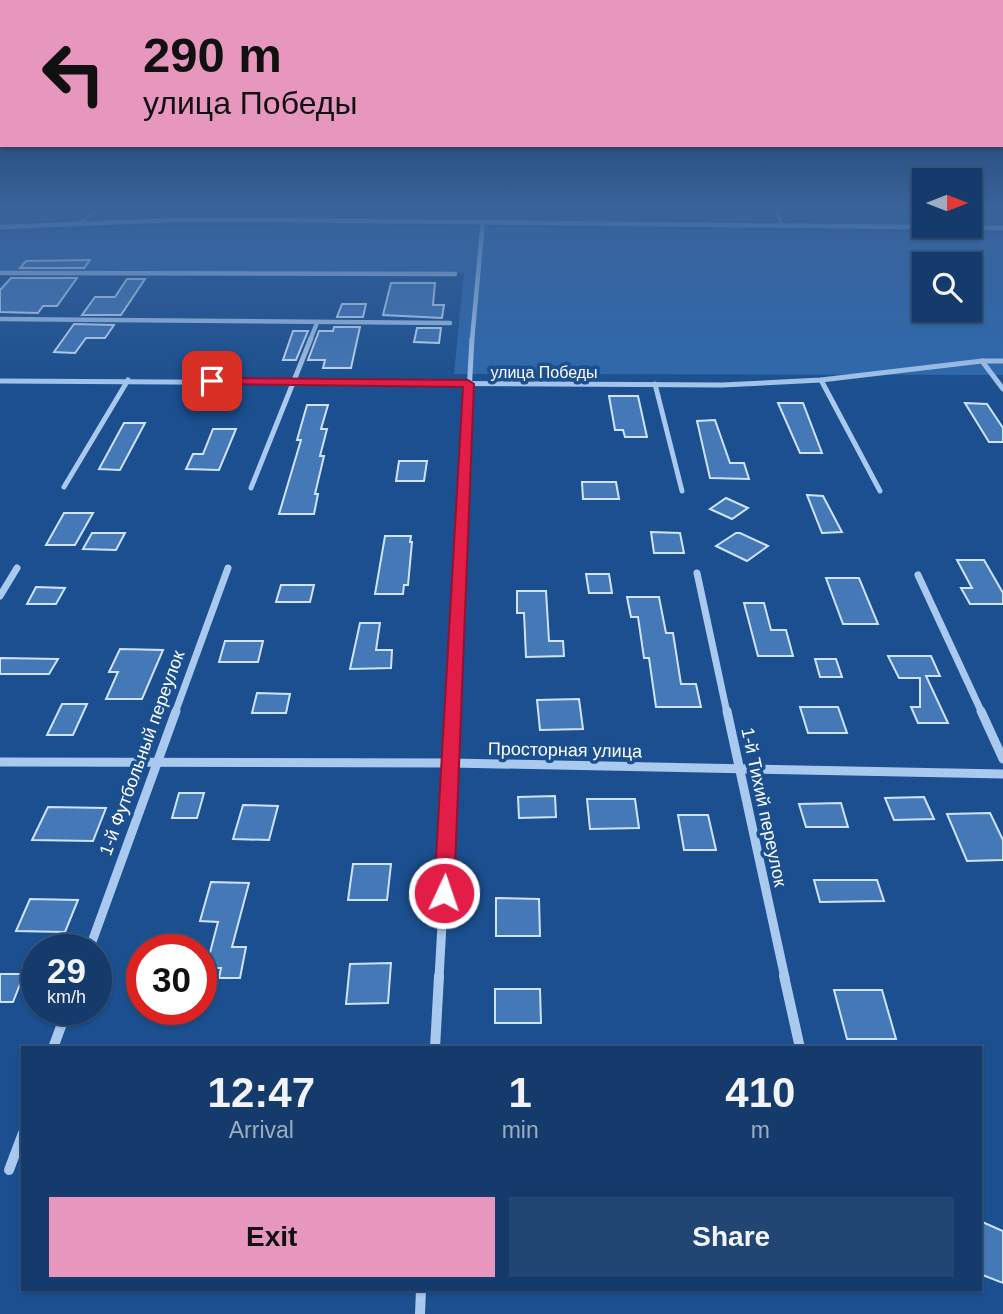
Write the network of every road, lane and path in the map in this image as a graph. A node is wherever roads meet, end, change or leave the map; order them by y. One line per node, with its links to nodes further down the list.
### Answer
1 (478, 271): 14 (street)
2 (0, 273): 3 (street)
3 (455, 274)
4 (2, 318): 5 (street); 7 (street)
5 (317, 323): 6 (street); 13 (street)
6 (450, 323)
7 (0, 324)
8 (982, 361): 9 (street, улица Победы); 11 (street, улица Победы); 16 (street)
9 (1003, 361)
10 (128, 380): 12 (street, улица Победы); 13 (street, улица Победы); 17 (street)
11 (821, 380): 15 (street, улица Победы); 20 (street)
12 (0, 381)
13 (296, 381): 14 (street, улица Победы); 18 (street)
14 (468, 384): 15 (street, улица Победы); 29 (street)
15 (655, 384): 19 (street)
16 (1003, 389)
17 (64, 487)
18 (251, 488)
19 (682, 491)
20 (880, 491)
21 (17, 568): 25 (street)
22 (228, 568): 28 (street, 1-й Футбольный переулок)
23 (697, 573): 30 (street, 1-й Тихий переулок)
24 (918, 575): 26 (street)
25 (0, 596)
26 (1003, 759)
27 (0, 762): 28 (street, Просторная улица)
28 (157, 762): 29 (street, Просторная улица); 32 (street, 1-й Футбольный переулок)
29 (452, 763): 30 (street, Просторная улица); 35 (street)
30 (739, 769): 31 (street, Просторная улица); 36 (street, 1-й Тихий переулок)
31 (1003, 774)
32 (95, 934)
33 (61, 1025): 34 (street)
34 (54, 1046)
35 (435, 1046)
36 (800, 1046)
37 (21, 1137): 38 (street)
38 (9, 1170)
39 (421, 1291): 40 (street)
40 (420, 1314)

